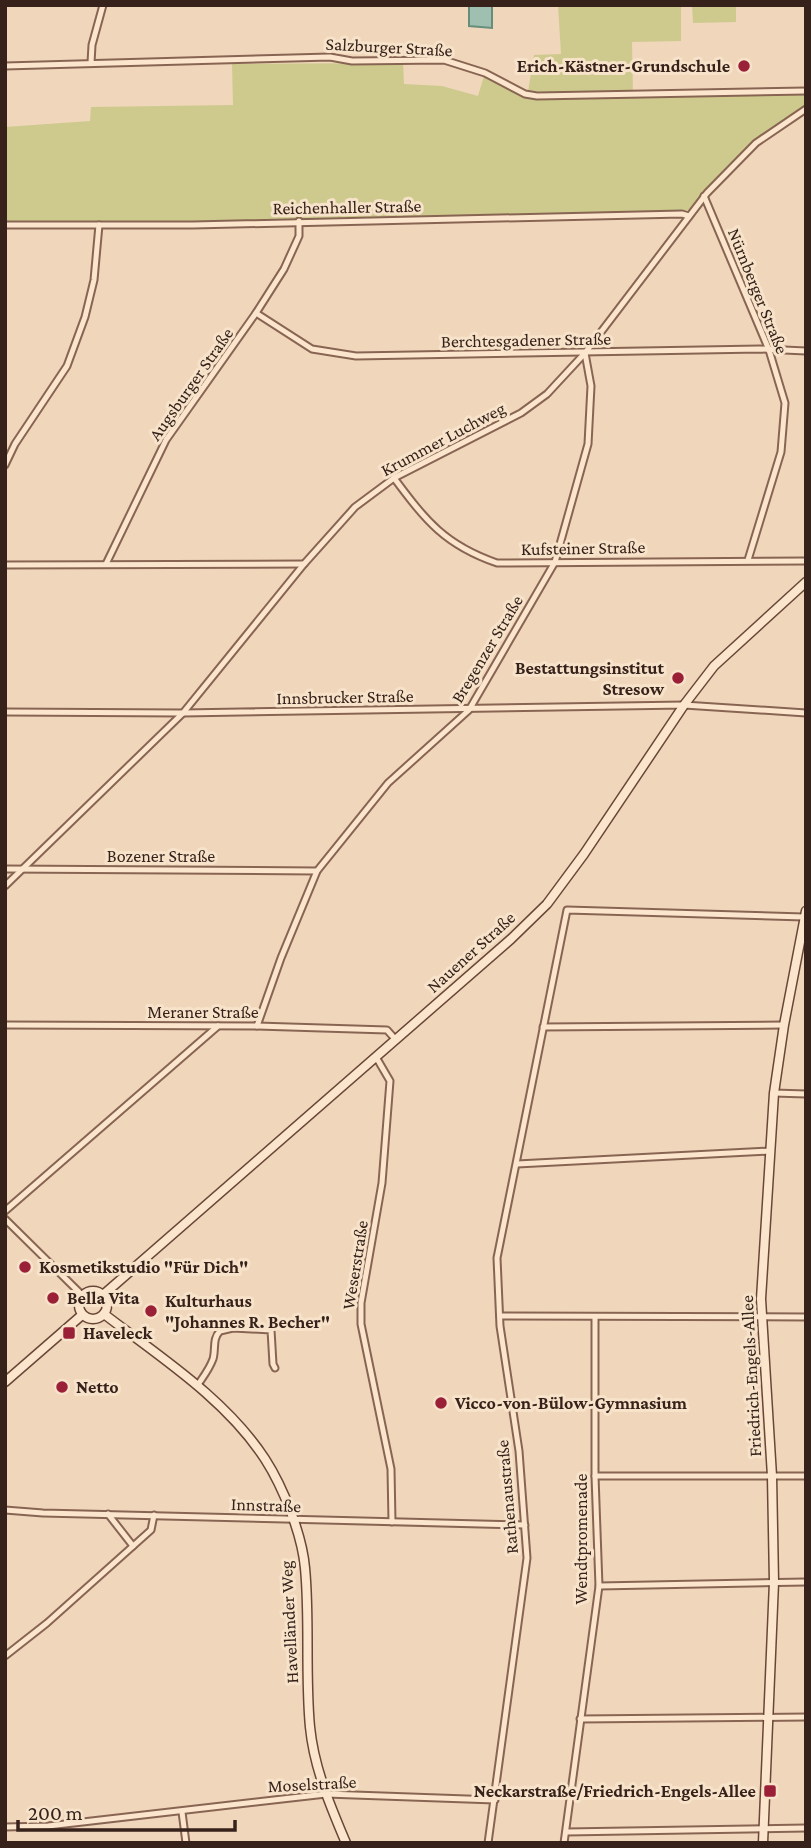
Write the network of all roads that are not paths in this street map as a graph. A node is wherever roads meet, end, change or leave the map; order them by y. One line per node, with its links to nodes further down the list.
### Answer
1 (103, 5): 2 (street)
2 (91, 63): 3 (street, Salzburger Straße); 4 (street, Salzburger Straße)
3 (5, 66)
4 (806, 91)
5 (806, 109): 6 (street, Krummer Luchweg)
6 (705, 196): 7 (street, Krummer Luchweg); 12 (street, Nürnberger Straße)
7 (689, 216): 8 (street, Reichenhaller Straße); 14 (street, Krummer Luchweg)
8 (299, 221): 10 (street, Reichenhaller Straße); 11 (street, Augsburger Straße)
9 (5, 225): 10 (street, Reichenhaller Straße)
10 (99, 225): 15 (street)
11 (256, 313): 14 (street, Berchtesgadener Straße); 20 (street, Augsburger Straße)
12 (769, 350): 13 (street, Berchtesgadener Straße); 14 (street, Berchtesgadener Straße); 17 (street, Nürnberger Straße)
13 (806, 351)
14 (585, 353): 16 (street, Krummer Luchweg); 19 (street, Bregenzer Straße)
15 (5, 465)
16 (394, 478): 19 (street, Kufsteiner Straße); 21 (street, Krummer Luchweg)
17 (748, 561): 18 (street, Kufsteiner Straße); 19 (street, Kufsteiner Straße)
18 (806, 561)
19 (555, 562): 25 (street, Bregenzer Straße)
20 (106, 564): 21 (street); 22 (street)
21 (304, 564): 27 (street, Krummer Luchweg)
22 (5, 565)
23 (806, 582): 24 (street, Nauener Straße)
24 (684, 705): 25 (street, Innsbrucker Straße); 28 (street, Innsbrucker Straße); 39 (street, Nauener Straße)
25 (469, 710): 27 (street, Innsbrucker Straße); 31 (street, Bregenzer Straße)
26 (5, 712): 27 (street, Innsbrucker Straße)
27 (184, 713): 30 (street, Krummer Luchweg)
28 (806, 713)
29 (5, 869): 30 (street, Bozener Straße)
30 (22, 869): 31 (street, Bozener Straße); 32 (street, Krummer Luchweg)
31 (317, 871): 37 (street, Bregenzer Straße)
32 (5, 886)
33 (805, 914): 35 (street, Friedrich-Engels-Allee); 38 (street, Rathenaustraße)
34 (5, 1025): 36 (street, Meraner Straße)
35 (784, 1025): 38 (street); 41 (street, Friedrich-Engels-Allee)
36 (218, 1026): 37 (street, Meraner Straße); 45 (street)
37 (257, 1026): 39 (street, Meraner Straße)
38 (544, 1027): 44 (street, Rathenaustraße)
39 (396, 1040): 40 (street, Nauener Straße)
40 (376, 1057): 48 (street, Nauener Straße); 65 (street, Weserstraße)
41 (774, 1093): 42 (street); 43 (street, Friedrich-Engels-Allee)
42 (806, 1094)
43 (770, 1151): 44 (street); 53 (street, Friedrich-Engels-Allee)
44 (517, 1164): 51 (street, Rathenaustraße)
45 (5, 1211)
46 (5, 1219): 47 (street)
47 (82, 1295): 48 (street); 50 (street)
48 (103, 1295): 49 (street)
49 (104, 1314): 50 (street); 57 (street, Havelländer Weg)
50 (82, 1315): 56 (street)
51 (500, 1316): 52 (street); 66 (street, Rathenaustraße)
52 (595, 1317): 53 (street); 58 (street, Wendtpromenade)
53 (762, 1317): 54 (street); 59 (street, Friedrich-Engels-Allee)
54 (806, 1317)
55 (275, 1368): 57 (street)
56 (5, 1382)
57 (197, 1386): 64 (street, Havelländer Weg)
58 (595, 1476): 59 (street); 70 (street, Wendtpromenade)
59 (772, 1476): 60 (street); 68 (street, Friedrich-Engels-Allee)
60 (806, 1476)
61 (5, 1510): 62 (street, Innstraße)
62 (108, 1514): 63 (street, Innstraße); 67 (street)
63 (154, 1515): 64 (street, Innstraße); 67 (street)
64 (293, 1520): 65 (street, Innstraße); 75 (street, Havelländer Weg)
65 (392, 1522): 66 (street, Innstraße)
66 (525, 1525): 76 (street, Rathenaustraße)
67 (133, 1546): 71 (street)
68 (774, 1581): 69 (street); 70 (street); 72 (street, Friedrich-Engels-Allee)
69 (806, 1582)
70 (599, 1586): 74 (street, Wendtpromenade)
71 (5, 1656)
72 (770, 1717): 73 (street); 74 (street); 80 (street, Friedrich-Engels-Allee)
73 (806, 1717)
74 (580, 1719): 81 (street, Wendtpromenade)
75 (326, 1794): 76 (street, Moselstraße); 77 (street, Moselstraße); 83 (street, Havelländer Weg)
76 (495, 1800): 84 (street, Rathenaustraße)
77 (182, 1812): 78 (street, Moselstraße); 82 (street)
78 (5, 1827)
79 (806, 1828): 80 (street)
80 (763, 1829): 81 (street); 86 (street, Friedrich-Engels-Allee)
81 (566, 1832): 85 (street, Wendtpromenade)
82 (186, 1843)
83 (346, 1843)
84 (488, 1843)
85 (565, 1843)
86 (763, 1843)

